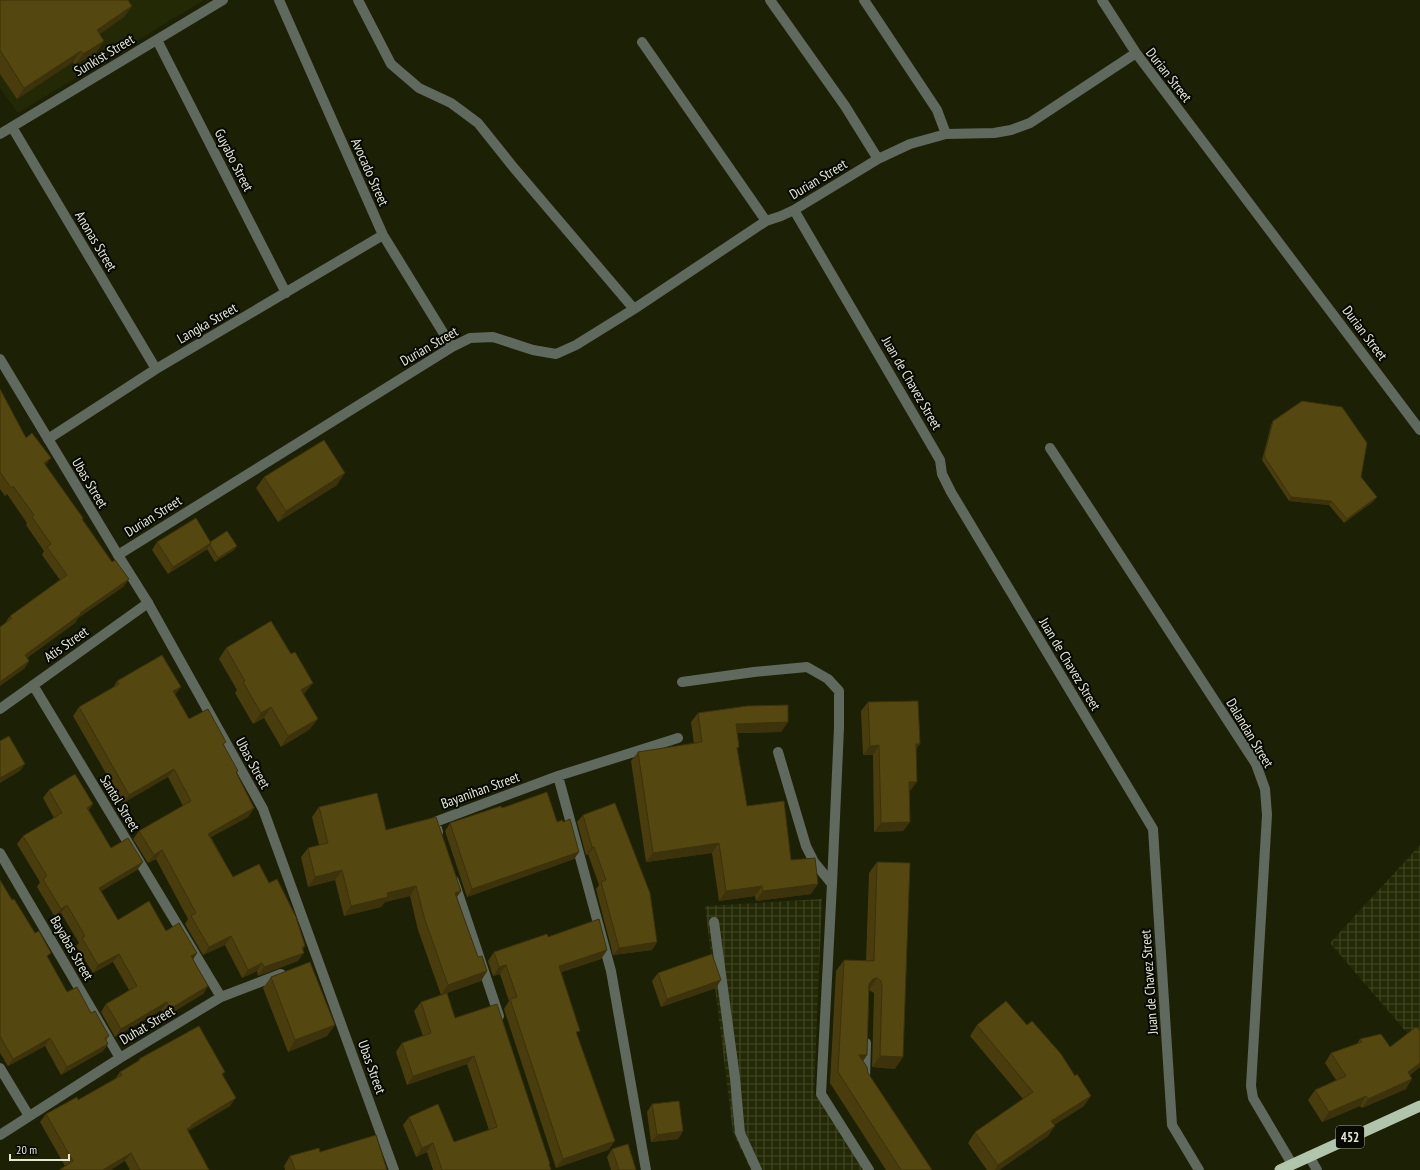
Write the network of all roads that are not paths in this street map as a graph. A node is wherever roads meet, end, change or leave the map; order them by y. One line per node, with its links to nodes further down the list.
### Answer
1 (223, 0): 7 (street, Sunkist Street)
2 (279, 0): 16 (street, Avocado Street)
3 (358, 0): 18 (street)
4 (770, 0): 13 (street)
5 (864, 0): 12 (street)
6 (1102, 0): 9 (street)
7 (157, 40): 10 (street, Sunkist Street); 17 (street, Guyabo Street)
8 (642, 42): 15 (street)
9 (1136, 53): 12 (street, Durian Street); 22 (street, Durian Street)
10 (12, 127): 11 (street, Sunkist Street); 21 (street, Anonas Street)
11 (0, 134)
12 (946, 134): 13 (street, Durian Street)
13 (878, 159): 14 (street, Durian Street)
14 (794, 210): 15 (street, Durian Street); 54 (street, Juan de Chavez Street)
15 (766, 221): 18 (street, Durian Street)
16 (383, 236): 17 (street, Langka Street); 19 (street, Avocado Street)
17 (286, 293): 21 (street, Langka Street)
18 (634, 309): 19 (street, Durian Street)
19 (452, 347): 25 (street, Durian Street)
20 (0, 358): 23 (street, Ubas Street)
21 (156, 369): 23 (street, Langka Street)
22 (1420, 430)
23 (48, 439): 25 (street, Ubas Street)
24 (1050, 448): 49 (street, Dalandan Street)
25 (118, 555): 26 (street, Ubas Street)
26 (148, 602): 28 (street, Atis Street); 50 (street, Ubas Street)
27 (682, 682): 36 (street)
28 (33, 685): 29 (street, Atis Street); 39 (street, Santol Street)
29 (0, 709)
30 (678, 738): 32 (street, Bayanihan Street)
31 (778, 752): 36 (street)
32 (558, 776): 33 (street, Bayanihan Street); 51 (street)
33 (442, 845)
34 (0, 853): 42 (street, Bayabas Street)
35 (452, 875): 40 (street)
36 (832, 884): 53 (street)
37 (714, 922): 52 (street)
38 (291, 971): 39 (street, Duhat Street)
39 (221, 997): 42 (street, Duhat Street)
40 (502, 1026)
41 (867, 1034): 44 (street)
42 (120, 1058): 46 (street, Duhat Street)
43 (0, 1068): 46 (street)
44 (870, 1087)
45 (1420, 1106): 48 (highway, 452)
46 (29, 1116): 47 (street, Duhat Street)
47 (0, 1135)
48 (1309, 1156): 49 (highway, 452); 56 (street)
49 (1292, 1164): 55 (highway, 452)
50 (394, 1170)
51 (646, 1170)
52 (757, 1170)
53 (869, 1170)
54 (1199, 1170)
55 (1280, 1170)
56 (1317, 1170)

